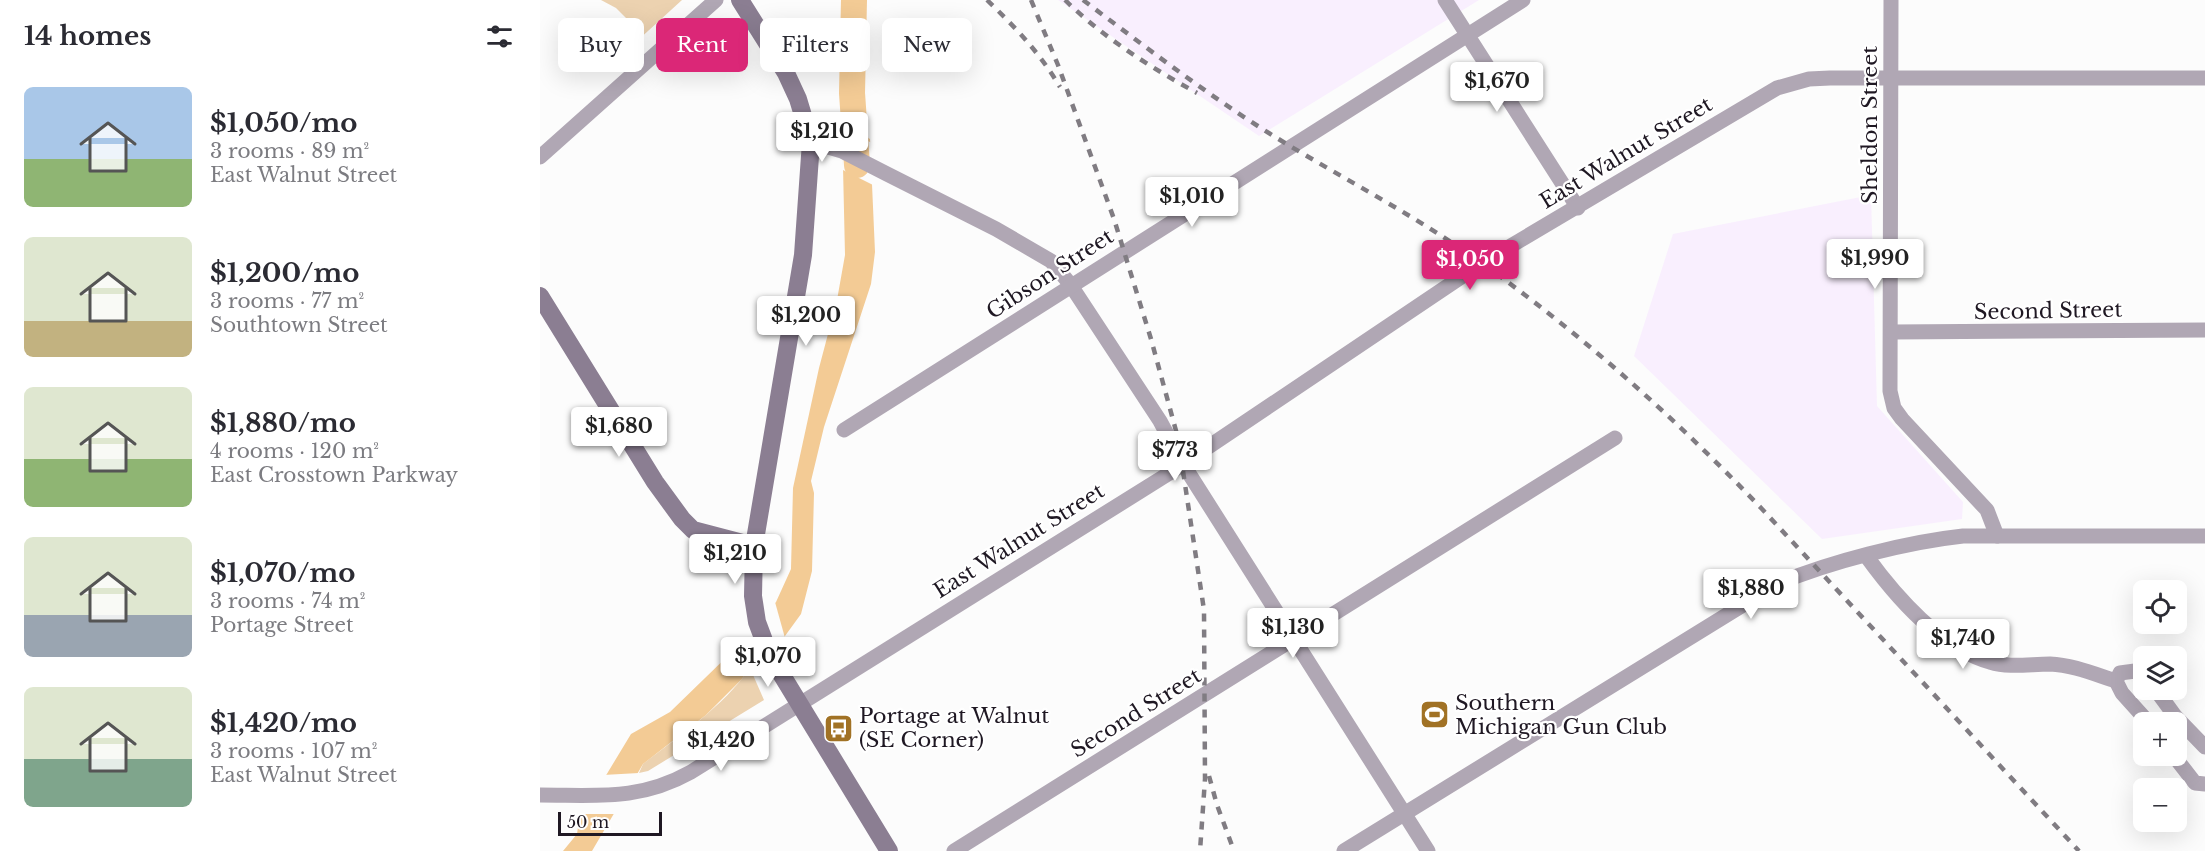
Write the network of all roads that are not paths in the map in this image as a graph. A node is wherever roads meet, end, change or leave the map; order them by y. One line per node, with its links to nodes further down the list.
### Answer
1 (717, 0): 10 (street)
2 (740, 0): 9 (main road)
3 (1445, 0): 6 (street)
4 (1524, 0): 6 (street, Gibson Street)
5 (1891, 0): 7 (street, Sheldon Street)
6 (1467, 36): 11 (street); 12 (street, Gibson Street)
7 (1891, 78): 8 (street, East Walnut Street); 11 (street, East Walnut Street); 15 (street, Sheldon Street)
8 (2205, 78)
9 (811, 142): 12 (street); 21 (main road)
10 (540, 157)
11 (1578, 208): 18 (street, East Walnut Street)
12 (1070, 284): 16 (street, Gibson Street); 18 (street)
13 (540, 296): 21 (main road)
14 (2205, 330): 15 (street, Second Street)
15 (1892, 332): 19 (street, Sheldon Street)
16 (844, 429)
17 (1615, 438): 23 (street, Second Street)
18 (1182, 464): 23 (street); 27 (street, East Walnut Street)
19 (1997, 536): 20 (street); 22 (street)
20 (2205, 536)
21 (754, 546): 27 (main road)
22 (1867, 556): 25 (street); 33 (street)
23 (1294, 639): 33 (street); 35 (street, Second Street)
24 (2133, 671): 25 (street)
25 (2116, 681): 28 (street)
26 (2163, 700): 29 (street)
27 (798, 703): 32 (street, East Walnut Street); 34 (main road)
28 (2139, 712)
29 (2205, 747)
30 (2181, 766): 31 (street)
31 (2205, 784)
32 (540, 795)
33 (1403, 813): 36 (street); 37 (street)
34 (889, 851)
35 (954, 851)
36 (1344, 851)
37 (1428, 851)

